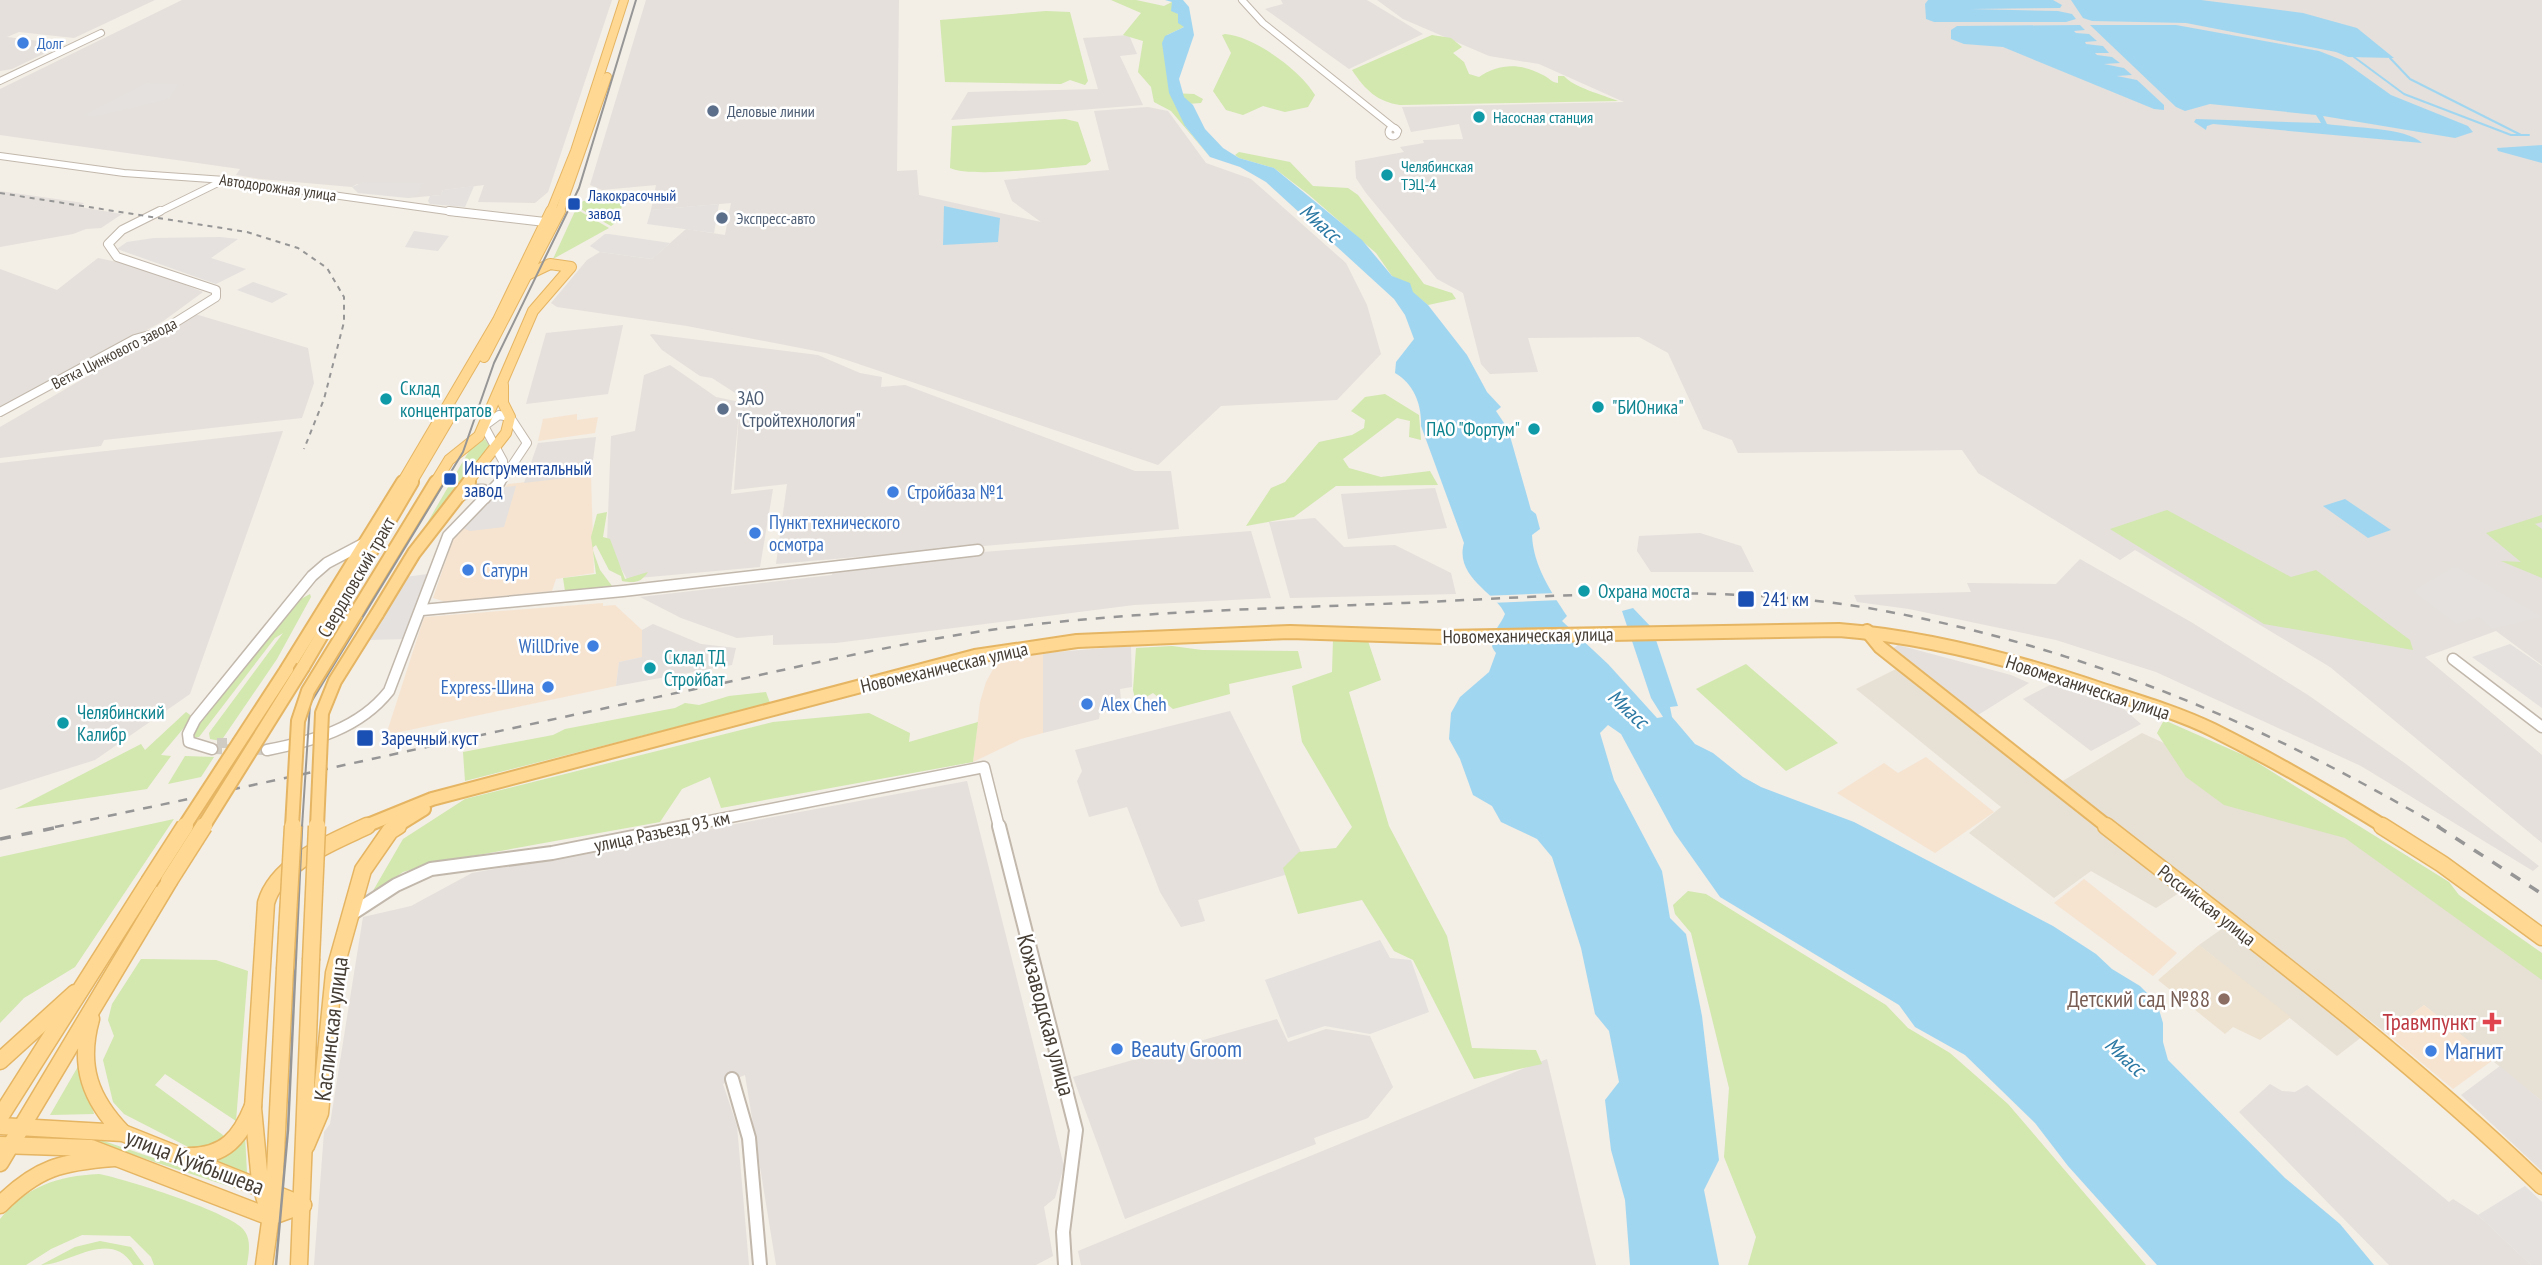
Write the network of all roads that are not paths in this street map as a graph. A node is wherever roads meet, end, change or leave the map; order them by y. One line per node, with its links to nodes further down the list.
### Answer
1 (624, 0): 9 (main road, Свердловский тракт)
2 (632, 0): 9 (main road, Свердловский тракт)
3 (1242, 0): 6 (street)
4 (101, 33): 5 (street)
5 (0, 81)
6 (1374, 113): 6 (street)
7 (0, 156): 8 (street, Автодорожная улица)
8 (225, 180): 9 (street, Автодорожная улица); 12 (street, Ветка Цинкового завода)
9 (550, 222): 10 (main road, Свердловский тракт); 20 (main road, Свердловский тракт)
10 (541, 262): 11 (main road); 36 (main road, Свердловский тракт, bridge)
11 (504, 374): 13 (main road); 14 (main road)
12 (0, 412)
13 (510, 417): 14 (street); 15 (street); 16 (main road)
14 (484, 426): 16 (street); 50 (main road, Каслинская улица, bridge)
15 (524, 449): 16 (street); 17 (street)
16 (497, 450): 17 (street); 19 (main road)
17 (503, 480): 18 (street)
18 (485, 498): 19 (street); 22 (street)
19 (454, 500): 45 (main road, bridge)
20 (363, 544): 25 (main road, Свердловский тракт); 27 (street)
21 (978, 550): 22 (street)
22 (422, 610): 28 (street)
23 (1867, 631): 30 (main road, Новомеханическая улица); 34 (main road, Новомеханическая улица); 49 (main road, Российская улица)
24 (2453, 659): 26 (street)
25 (287, 668): 35 (main road, Свердловский тракт, bridge)
26 (2542, 727)
27 (210, 746)
28 (269, 746)
29 (984, 767): 33 (street, улица Разъезд 93 км); 57 (street, Кожзаводская улица)
30 (459, 792): 31 (main road); 32 (main road, Каслинская улица)
31 (338, 842): 32 (main road); 39 (main road)
32 (363, 870): 33 (main road, Каслинская улица)
33 (350, 915): 45 (main road, Каслинская улица)
34 (2542, 937)
35 (88, 981): 37 (main road); 40 (main road, Свердловский тракт)
36 (99, 995): 42 (main road, Свердловский тракт); 43 (main road)
37 (0, 1060)
38 (732, 1079): 56 (street)
39 (254, 1103): 46 (main road); 50 (main road)
40 (0, 1117)
41 (0, 1126): 42 (main road, улица Куйбышева)
42 (23, 1126): 43 (main road, улица Куйбышева); 44 (main road, Свердловский тракт)
43 (123, 1133): 46 (main road, улица Куйбышева)
44 (6, 1144): 47 (main road, улица Куйбышева); 48 (main road, Свердловский тракт)
45 (306, 1146): 52 (main road)
46 (176, 1156): 50 (main road, улица Куйбышева)
47 (122, 1157): 51 (main road); 53 (main road, улица Куйбышева)
48 (0, 1163)
49 (2542, 1186)
50 (267, 1190): 52 (main road, улица Куйбышева); 53 (main road)
51 (0, 1205)
52 (303, 1205): 53 (main road); 55 (main road)
53 (270, 1217): 54 (main road)
54 (264, 1265)
55 (299, 1265)
56 (760, 1265)
57 (1065, 1265)

